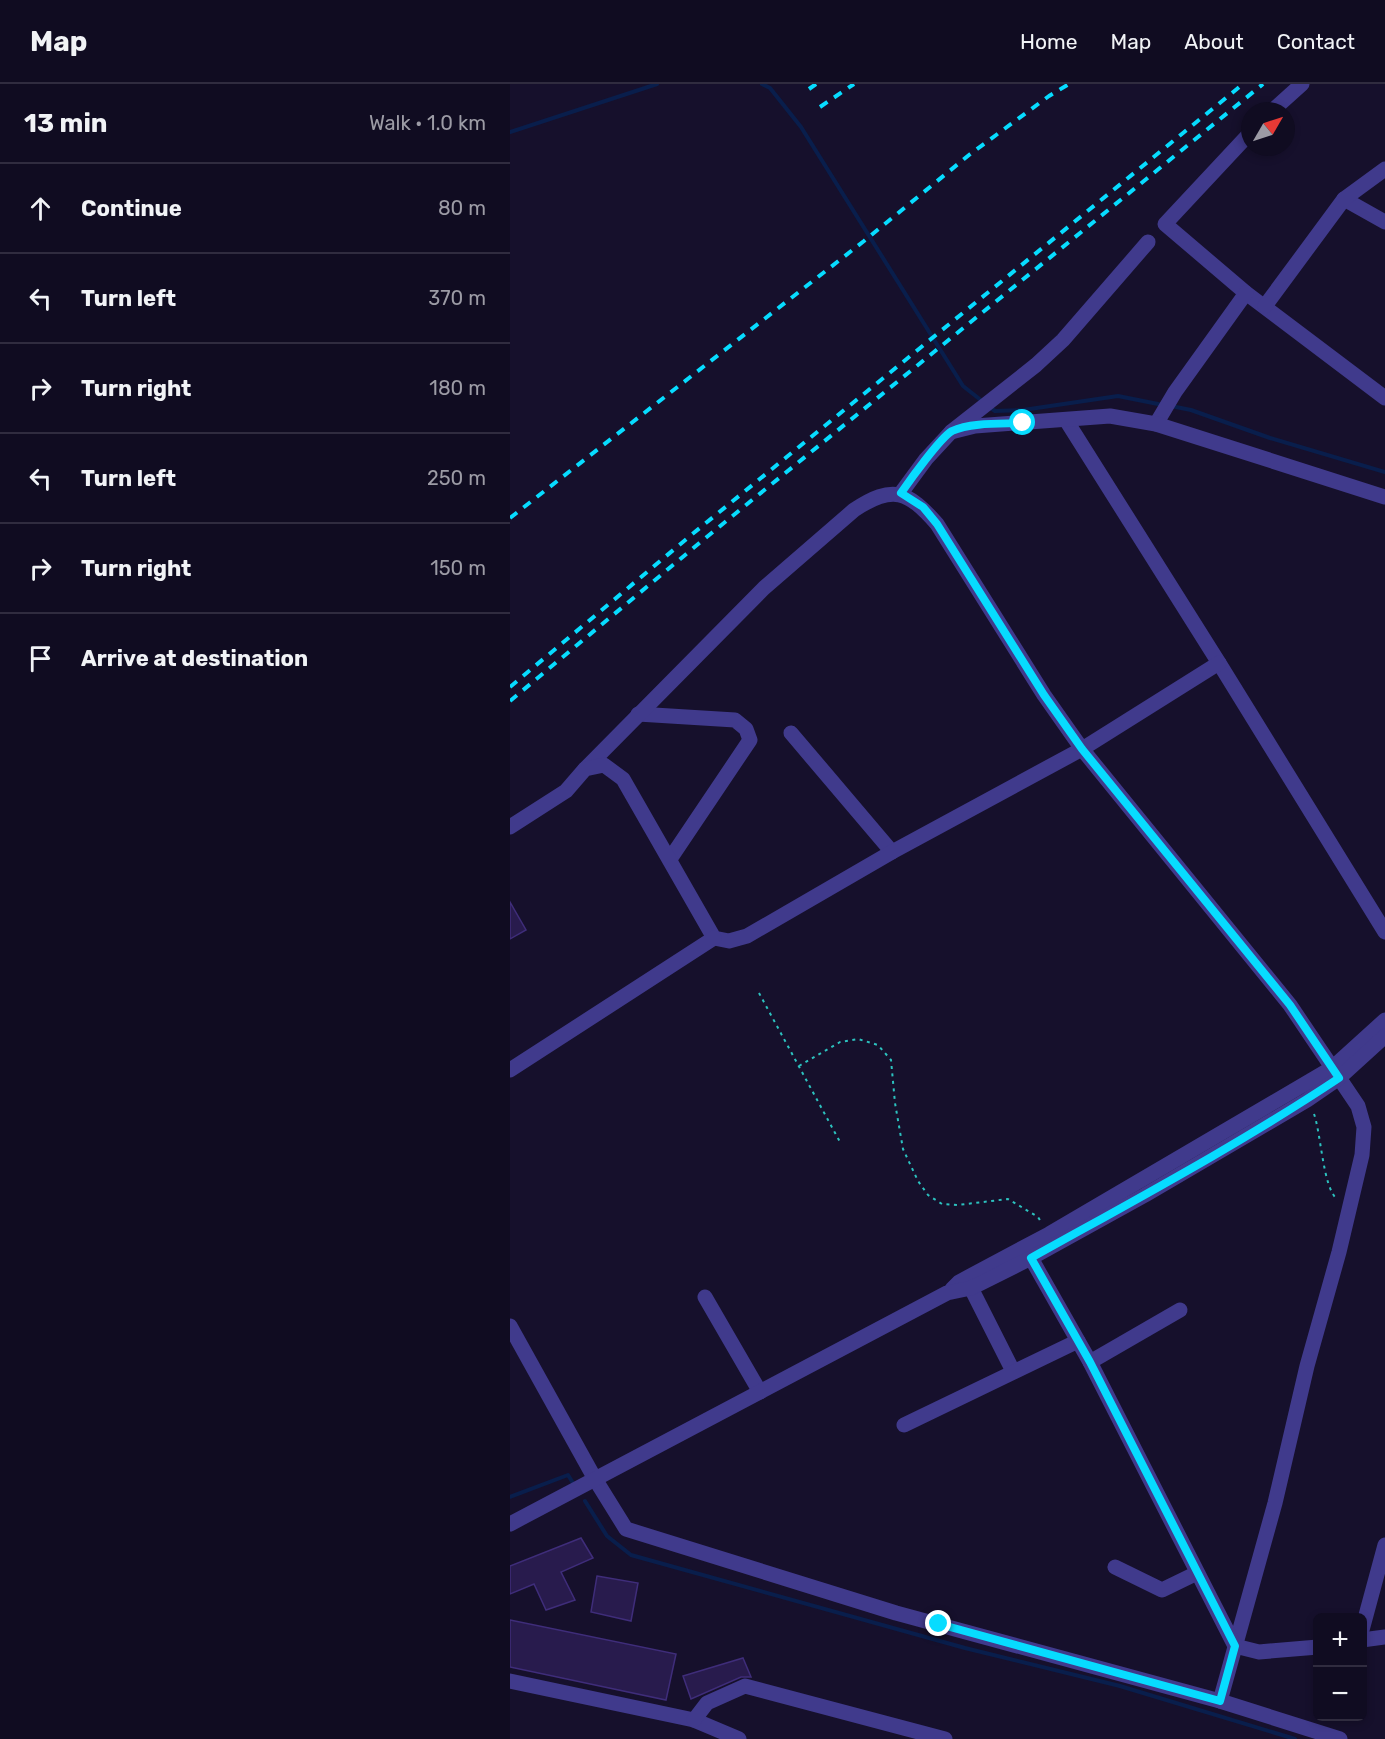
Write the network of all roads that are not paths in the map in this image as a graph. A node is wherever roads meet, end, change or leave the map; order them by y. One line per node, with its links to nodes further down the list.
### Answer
1 (1302, 84): 2 (street)
2 (1282, 102)
3 (1241, 143): 8 (street)
4 (1385, 169): 5 (street)
5 (1344, 199): 6 (street); 9 (street)
6 (1385, 222)
7 (1148, 242): 13 (street)
8 (1246, 293): 9 (street); 12 (street)
9 (1264, 306): 10 (street)
10 (1385, 398)
11 (1066, 420): 12 (street); 13 (street); 16 (street)
12 (1157, 421): 15 (street)
13 (951, 432): 14 (street)
14 (901, 493): 17 (street); 19 (street)
15 (1385, 497)
16 (1220, 663): 19 (street); 24 (street)
17 (638, 714): 20 (street); 23 (street)
18 (791, 734): 22 (street)
19 (1082, 749): 22 (street); 29 (street)
20 (585, 769): 21 (street); 23 (street)
21 (510, 827)
22 (892, 852): 25 (street)
23 (670, 859): 25 (street)
24 (1385, 932)
25 (714, 938): 28 (street)
26 (1385, 1020): 29 (street)
27 (1385, 1036): 29 (street)
28 (510, 1070)
29 (1336, 1073): 30 (street); 32 (street); 49 (street)
30 (1031, 1258): 31 (street); 36 (street)
31 (970, 1288): 32 (street); 38 (street)
32 (947, 1293): 39 (street)
33 (705, 1297): 39 (street)
34 (1180, 1310): 37 (street)
35 (510, 1326): 41 (street)
36 (1078, 1341): 37 (street); 38 (street)
37 (1090, 1362): 45 (street)
38 (1013, 1371): 40 (street)
39 (760, 1392): 41 (street)
40 (904, 1425)
41 (595, 1479): 42 (street); 52 (street)
42 (510, 1524)
43 (1385, 1545): 46 (street)
44 (1115, 1567): 45 (street)
45 (1197, 1573): 49 (street)
46 (1367, 1613)
47 (1385, 1637): 48 (street)
48 (1367, 1639)
49 (1235, 1646): 50 (street); 52 (street)
50 (1313, 1647)
51 (510, 1681): 53 (street)
52 (1220, 1701): 56 (street)
53 (694, 1720): 54 (street); 55 (street)
54 (739, 1739)
55 (945, 1739)
56 (1340, 1739)

